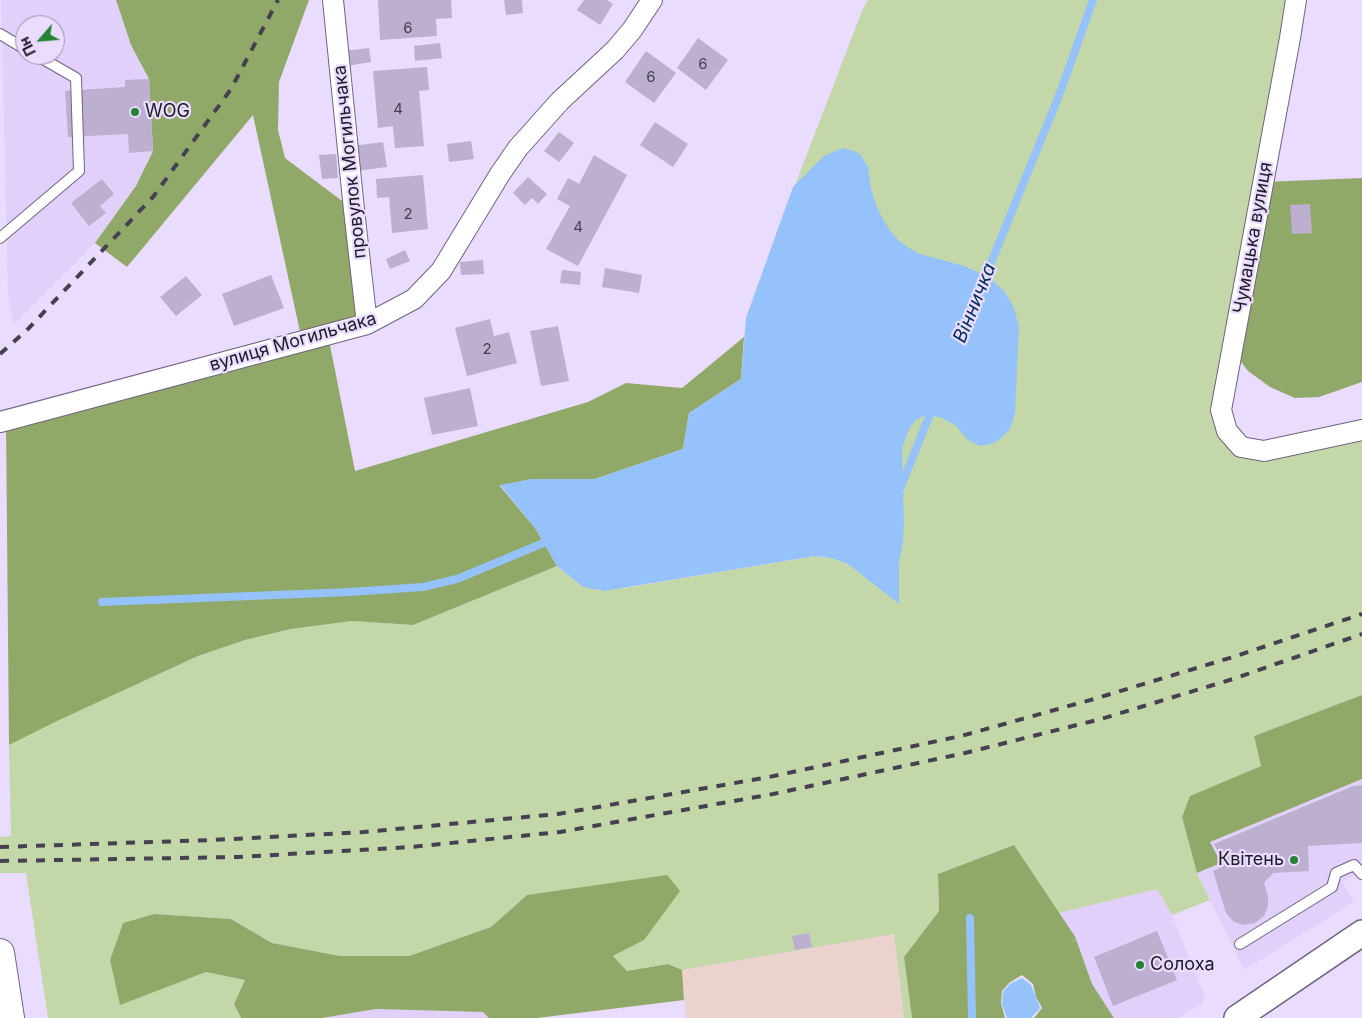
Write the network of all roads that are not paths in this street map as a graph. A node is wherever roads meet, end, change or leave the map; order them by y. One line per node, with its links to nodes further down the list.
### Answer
1 (333, 0): 8 (street, провулок Могильчака)
2 (652, 0): 8 (street, вулиця Могильчака)
3 (1296, 0): 10 (street, Чумацька вулиця)
4 (0, 34): 5 (lane)
5 (15, 43)
6 (53, 65): 7 (lane)
7 (0, 238)
8 (368, 324): 9 (street, вулиця Могильчака)
9 (0, 422)
10 (1362, 430)
11 (1358, 865): 12 (lane); 14 (lane)
12 (1362, 874)
13 (1362, 933): 17 (street)
14 (1240, 944)
15 (0, 953): 16 (main road)
16 (10, 1018)
17 (1237, 1018)

